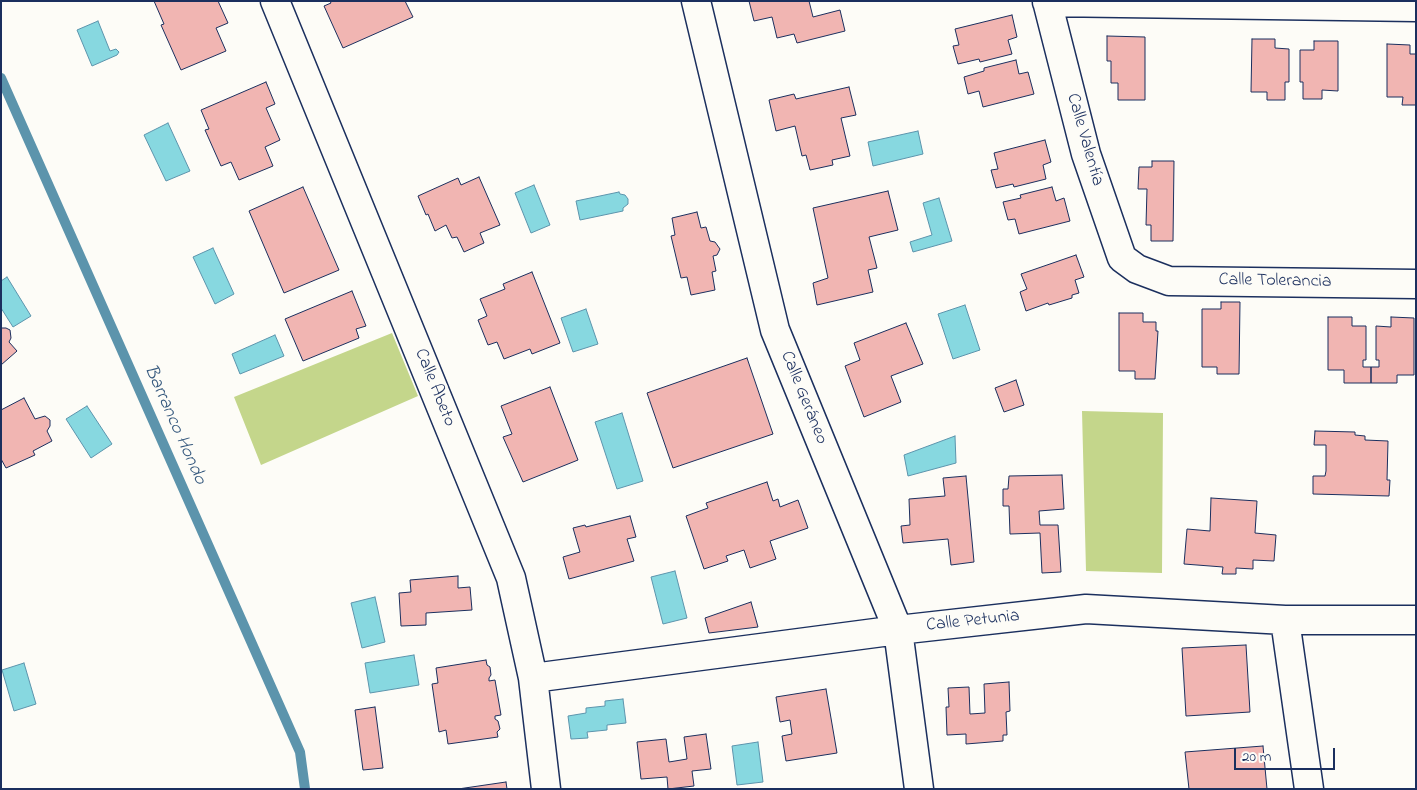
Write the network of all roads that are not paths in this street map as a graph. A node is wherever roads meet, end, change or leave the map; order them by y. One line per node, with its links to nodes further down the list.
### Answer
1 (275, 1): 10 (street, Calle Abeto)
2 (696, 1): 9 (street, Calle Geráneo)
3 (1047, 2): 4 (street); 5 (street, Calle Valentía)
4 (1416, 7)
5 (1137, 269): 6 (street, Calle Tolerancia)
6 (1416, 284)
7 (1285, 620): 8 (street, Calle Petunia); 9 (street, Calle Petunia); 13 (street)
8 (1416, 620)
9 (898, 630): 10 (street, Calle Petunia); 12 (street, Calle Geráneo)
10 (533, 678): 11 (street, Calle Abeto)
11 (546, 789)
12 (919, 789)
13 (1309, 789)

